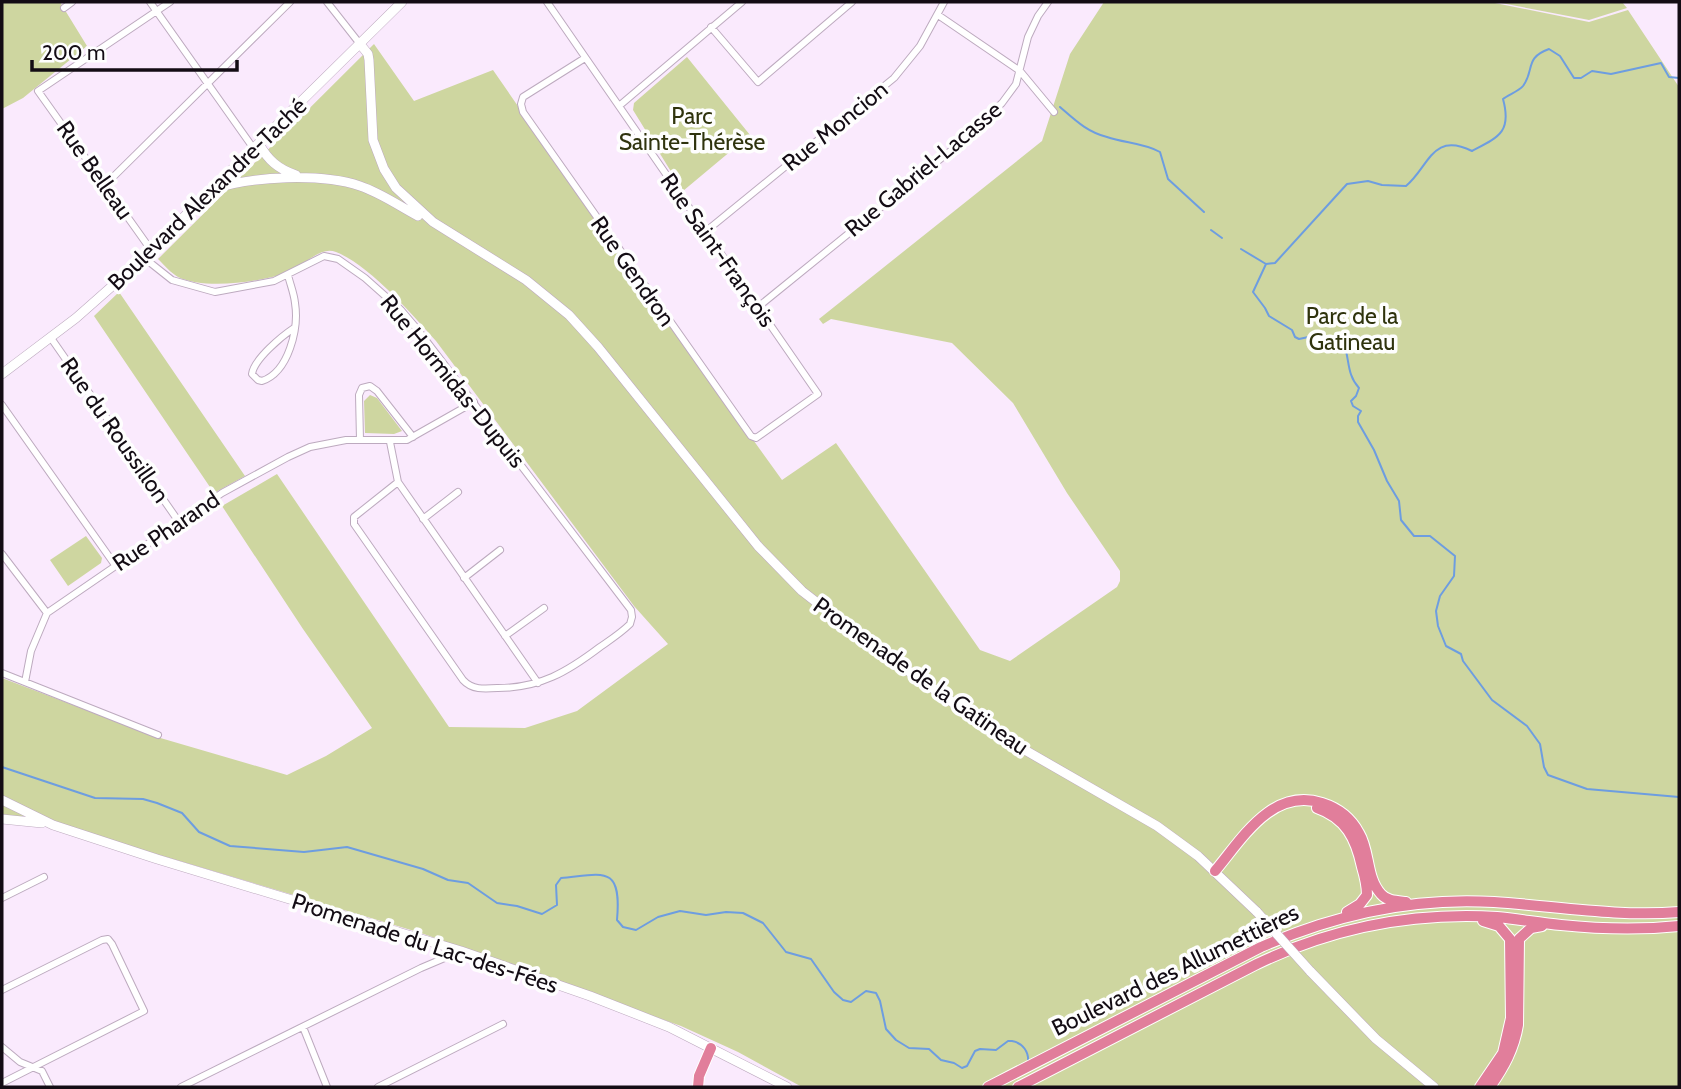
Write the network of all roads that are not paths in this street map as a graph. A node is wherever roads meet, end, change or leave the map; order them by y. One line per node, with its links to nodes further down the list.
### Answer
1 (72, 2): 12 (street)
2 (150, 2): 13 (street)
3 (170, 2): 13 (street)
4 (290, 2): 19 (street)
5 (327, 2): 16 (street)
6 (402, 2): 16 (street, Boulevard Alexandre-Taché)
7 (547, 2): 17 (street, Rue Saint-François)
8 (742, 2): 15 (street)
9 (852, 2): 15 (street)
10 (944, 2): 14 (street, Rue Moncion)
11 (1048, 2): 18 (street, Rue Gabriel-Lacasse)
12 (64, 8)
13 (156, 11): 19 (street); 24 (street, Rue Belleau)
14 (938, 15): 18 (street); 27 (street, Rue Moncion)
15 (711, 27): 20 (street)
16 (360, 44): 22 (street, Boulevard Alexandre-Taché); 26 (street, Promenade de la Gatineau)
17 (585, 58): 20 (street, Rue Saint-François); 35 (street, Rue Gendron)
18 (1020, 71): 21 (street); 31 (street, Rue Gabriel-Lacasse)
19 (207, 85): 22 (street); 24 (street)
20 (619, 106): 27 (street, Rue Saint-François)
21 (1054, 112)
22 (256, 146): 23 (street, Promenade de la Gatineau); 25 (street, Boulevard Alexandre-Taché)
23 (307, 179): 25 (street, Promenade de la Gatineau); 26 (street, Promenade de la Gatineau)
24 (105, 185): 28 (street, Rue Belleau)
25 (212, 190): 28 (street, Boulevard Alexandre-Taché)
26 (442, 228): 59 (street, Promenade de la Gatineau)
27 (705, 232): 31 (street, Rue Saint-François)
28 (151, 250): 29 (street, Boulevard Alexandre-Taché)
29 (143, 257): 30 (street, Rue Hormidas-Dupuis); 33 (street, Boulevard Alexandre-Taché)
30 (288, 275): 32 (street); 36 (street, Rue Hormidas-Dupuis)
31 (758, 307): 35 (street, Rue Saint-François)
32 (294, 328): 32 (street)
33 (51, 338): 34 (street, Boulevard Alexandre-Taché); 44 (street, Rue du Roussillon)
34 (2, 374)
35 (818, 394)
36 (474, 402): 38 (street, Rue Pharand); 54 (street, Rue Hormidas-Dupuis)
37 (2, 405): 47 (street)
38 (413, 437): 39 (street); 40 (street, Rue Pharand)
39 (360, 440): 40 (street, Rue Pharand); 44 (street, Rue Pharand)
40 (390, 442): 41 (street)
41 (398, 482): 43 (street); 54 (street)
42 (458, 492): 43 (street)
43 (423, 519): 48 (street)
44 (179, 522): 47 (street, Rue Pharand)
45 (500, 550): 48 (street)
46 (2, 554): 50 (street)
47 (115, 565): 50 (street, Rue Pharand)
48 (464, 578): 51 (street)
49 (544, 608): 51 (street)
50 (47, 613): 53 (street)
51 (505, 636): 54 (street)
52 (2, 673): 53 (street)
53 (25, 682): 55 (street)
54 (538, 683)
55 (158, 734)
56 (2, 800): 58 (street, Promenade du Lac-des-Fées)
57 (2, 819): 58 (street, Promenade du Lac-des-Fées)
58 (53, 825): 68 (street, Promenade du Lac-des-Fées)
59 (1218, 874): 62 (highway); 65 (highway); 84 (street, Promenade de la Gatineau, bridge)
60 (44, 877): 61 (street)
61 (2, 898)
62 (1422, 903): 63 (highway, Boulevard des Allumettières); 65 (highway, Boulevard des Allumettières)
63 (1679, 912)
64 (1466, 916): 66 (highway, Boulevard des Allumettières); 83 (highway, Boulevard des Allumettières); 85 (highway)
65 (1327, 921): 82 (highway, Boulevard des Allumettières)
66 (1559, 925): 67 (highway, Boulevard des Allumettières); 86 (highway)
67 (1679, 926)
68 (461, 951): 71 (street); 73 (street, Promenade du Lac-des-Fées)
69 (2, 990): 74 (street)
70 (503, 1024): 79 (street)
71 (303, 1027): 77 (street); 78 (street)
72 (2, 1047): 74 (street)
73 (711, 1048): 80 (highway); 81 (street, Promenade du Lac-des-Fées)
74 (34, 1068): 75 (street); 76 (street)
75 (2, 1083)
76 (50, 1087)
77 (181, 1087)
78 (327, 1087)
79 (378, 1087)
80 (698, 1087)
81 (787, 1087)
82 (988, 1087)
83 (1018, 1087)
84 (1434, 1087)
85 (1480, 1087)
86 (1490, 1087)

